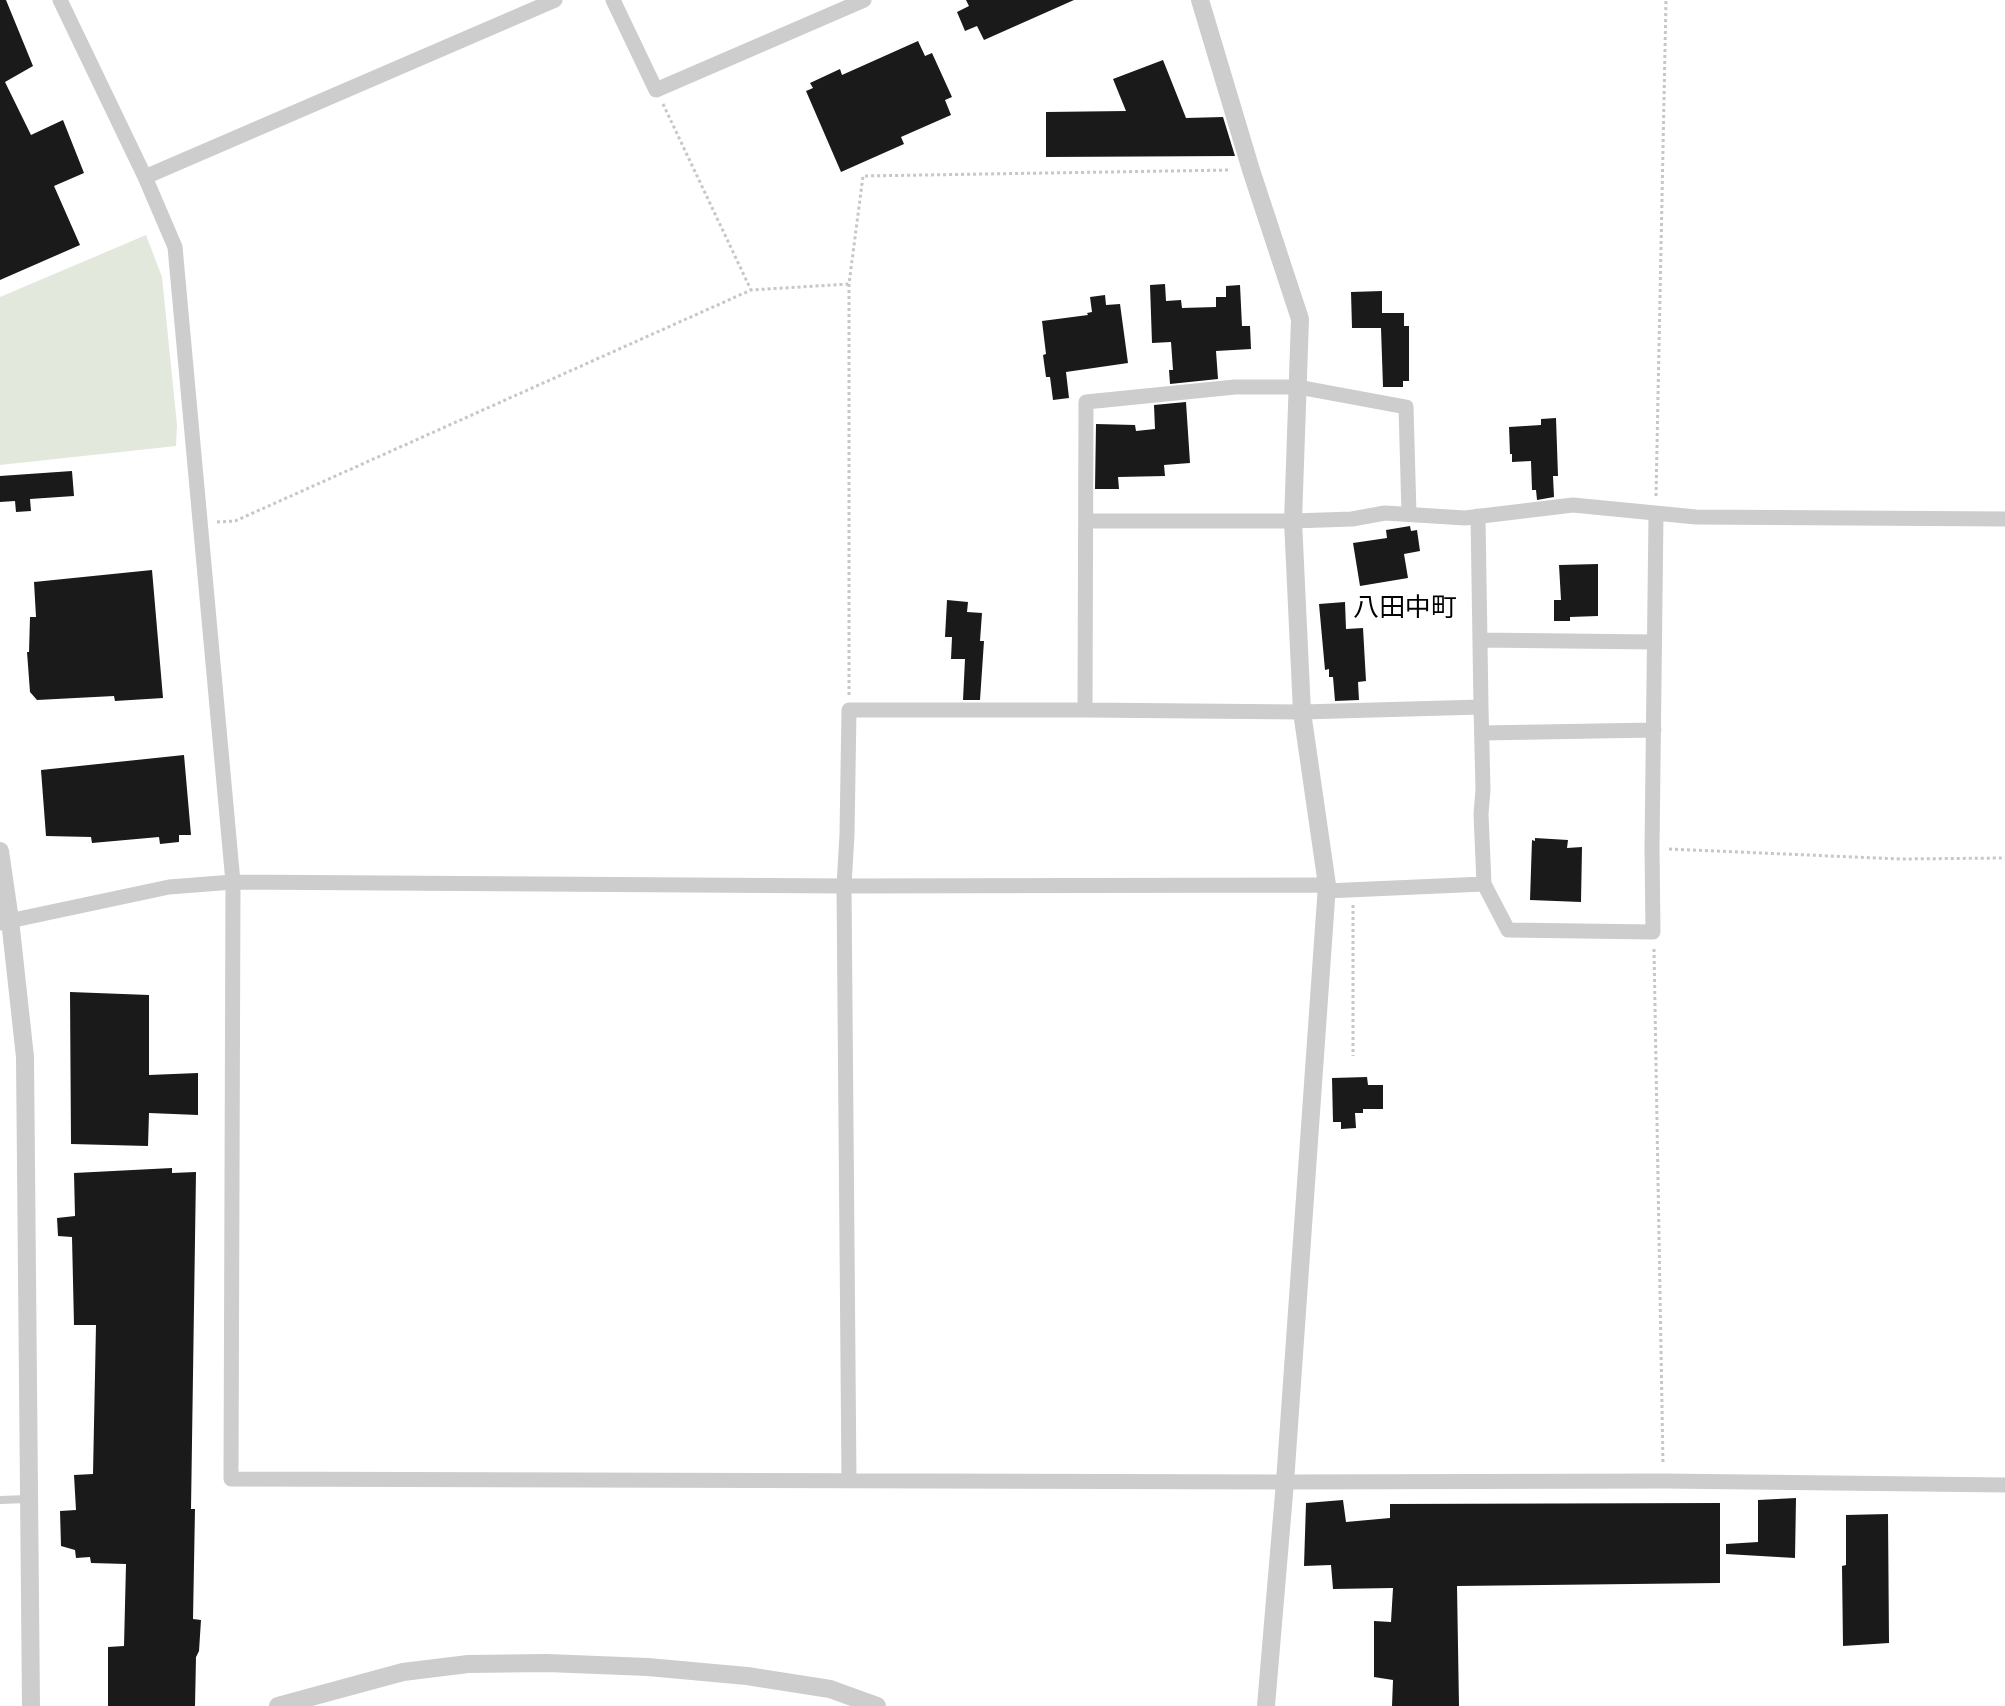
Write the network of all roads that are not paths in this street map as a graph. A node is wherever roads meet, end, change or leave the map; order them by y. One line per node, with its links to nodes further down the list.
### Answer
1 (60, 0): 6 (street)
2 (555, 0): 6 (street)
3 (613, 0): 4 (street)
4 (864, 0)
5 (1200, 0): 7 (street)
6 (145, 177): 22 (street)
7 (1298, 387): 8 (street); 12 (street); 13 (street)
8 (1409, 514): 10 (street); 13 (street)
9 (1656, 514): 10 (street); 11 (street); 15 (street)
10 (1478, 516): 14 (street)
11 (2005, 519)
12 (1086, 521): 13 (street); 17 (street)
13 (1293, 521): 18 (street)
14 (1480, 640): 15 (street); 16 (street)
15 (1654, 642): 19 (street)
16 (1481, 707): 18 (street); 20 (street)
17 (1085, 710): 18 (street); 24 (street)
18 (1302, 712): 25 (street)
19 (1654, 730): 20 (street); 23 (street)
20 (1482, 734): 23 (street)
21 (0, 850): 26 (street)
22 (233, 882): 24 (street); 26 (street); 27 (street)
23 (1484, 884): 25 (street)
24 (844, 886): 25 (street); 27 (street)
25 (1326, 888): 28 (street)
26 (5, 922): 30 (street)
27 (849, 1481): 28 (street)
28 (1286, 1482): 29 (street); 35 (street)
29 (2005, 1485)
30 (30, 1499): 31 (lane); 32 (street)
31 (0, 1500)
32 (31, 1706)
33 (278, 1706): 34 (street)
34 (877, 1706)
35 (1266, 1706)

